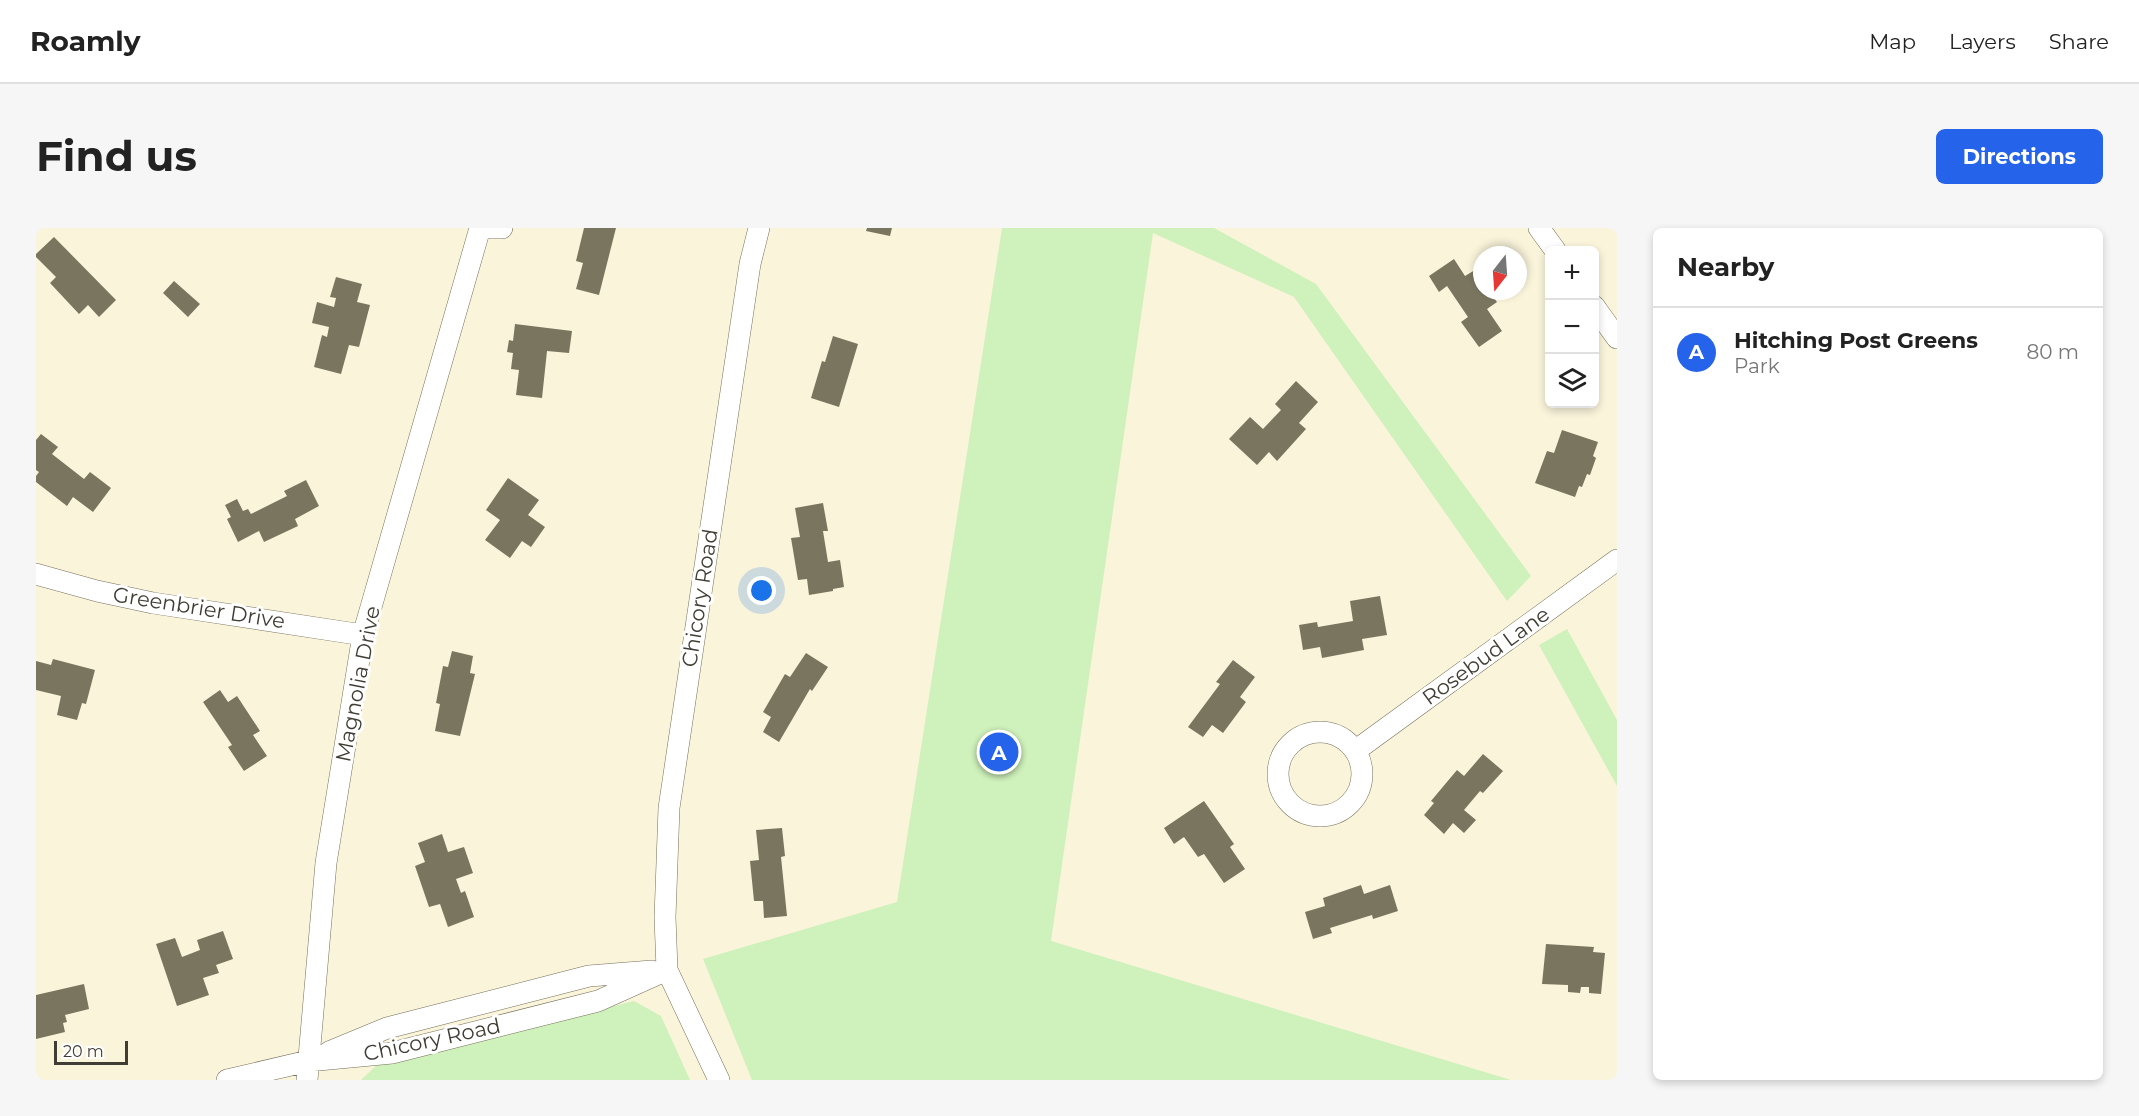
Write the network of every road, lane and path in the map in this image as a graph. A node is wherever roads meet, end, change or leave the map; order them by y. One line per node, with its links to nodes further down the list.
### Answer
1 (480, 228): 11 (street, Magnolia Drive)
2 (487, 228): 3 (street)
3 (502, 228)
4 (759, 228): 13 (street, Chicory Road)
5 (1539, 228): 6 (street)
6 (1552, 246)
7 (1599, 313): 8 (street)
8 (1617, 338)
9 (1617, 560): 12 (street, Rosebud Lane)
10 (36, 574): 11 (street, Greenbrier Drive)
11 (363, 634): 14 (street, Magnolia Drive)
12 (1355, 751): 12 (street)
13 (667, 970): 14 (street, Chicory Road); 16 (street, Chicory Road)
14 (308, 1070): 15 (street, Chicory Road)
15 (227, 1080)
16 (719, 1080)

